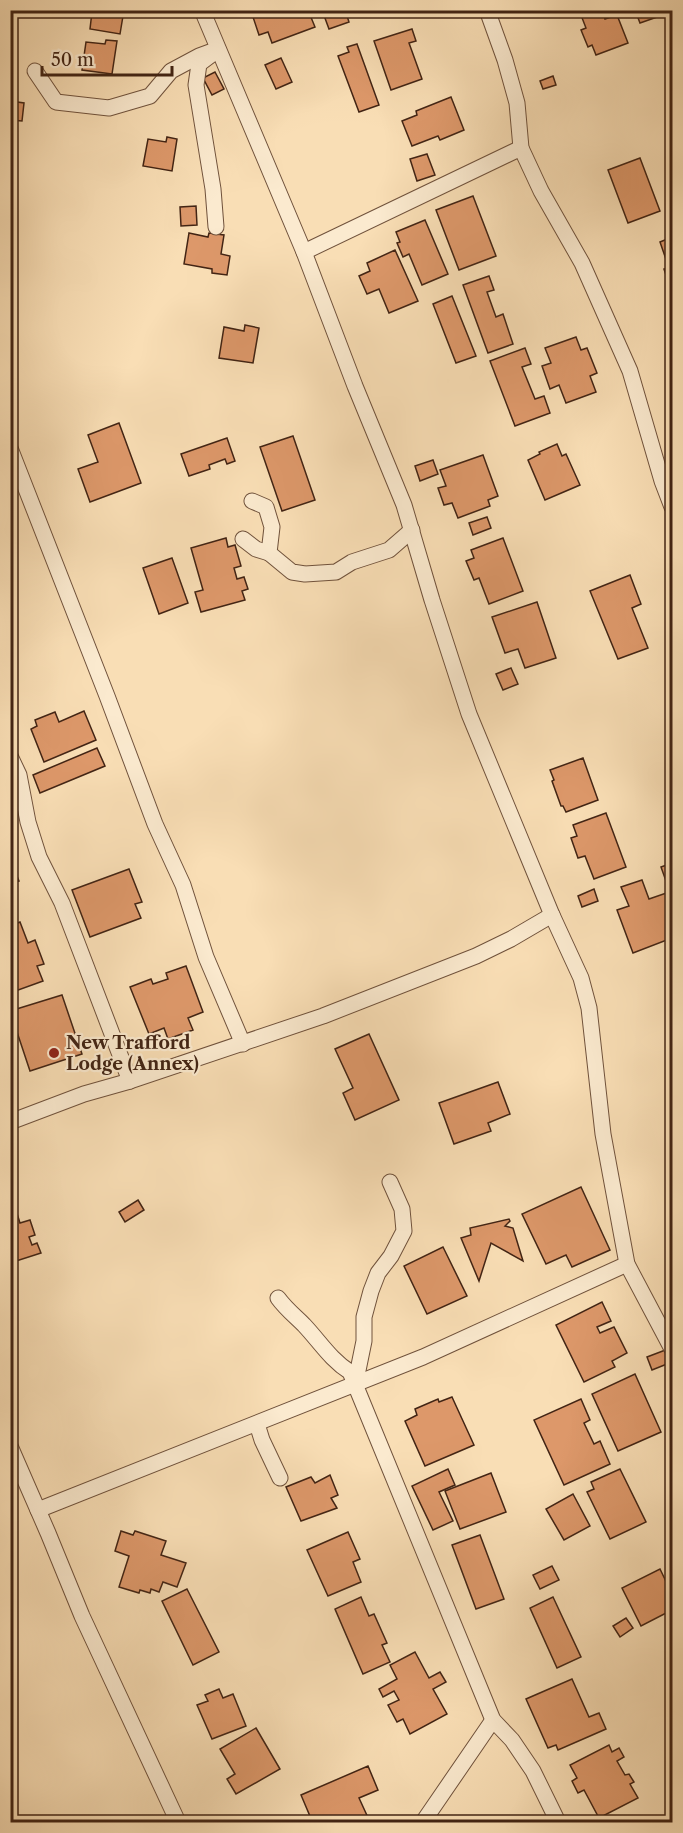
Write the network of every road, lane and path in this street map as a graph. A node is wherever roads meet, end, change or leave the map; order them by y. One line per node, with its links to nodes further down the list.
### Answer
1 (202, 10): 3 (street)
2 (487, 10): 5 (street)
3 (218, 49): 4 (street); 6 (street); 7 (street)
4 (35, 71)
5 (521, 148): 7 (street); 10 (street)
6 (216, 227)
7 (304, 252): 11 (street)
8 (10, 448): 16 (street)
9 (252, 501): 13 (street)
10 (672, 507)
11 (412, 530): 13 (street); 15 (street)
12 (243, 539): 13 (street)
13 (269, 553)
14 (10, 756): 17 (street)
15 (552, 915): 16 (street); 20 (street)
16 (243, 1044): 17 (street)
17 (130, 1081): 18 (street)
18 (10, 1122)
19 (390, 1182): 23 (street)
20 (627, 1264): 22 (street); 23 (street)
21 (278, 1299): 23 (street)
22 (672, 1349)
23 (356, 1385): 24 (street); 28 (street)
24 (256, 1424): 26 (street); 27 (street)
25 (10, 1446): 27 (street)
26 (280, 1478)
27 (38, 1510): 29 (street)
28 (492, 1720): 30 (street); 31 (street)
29 (178, 1822)
30 (423, 1822)
31 (558, 1822)

